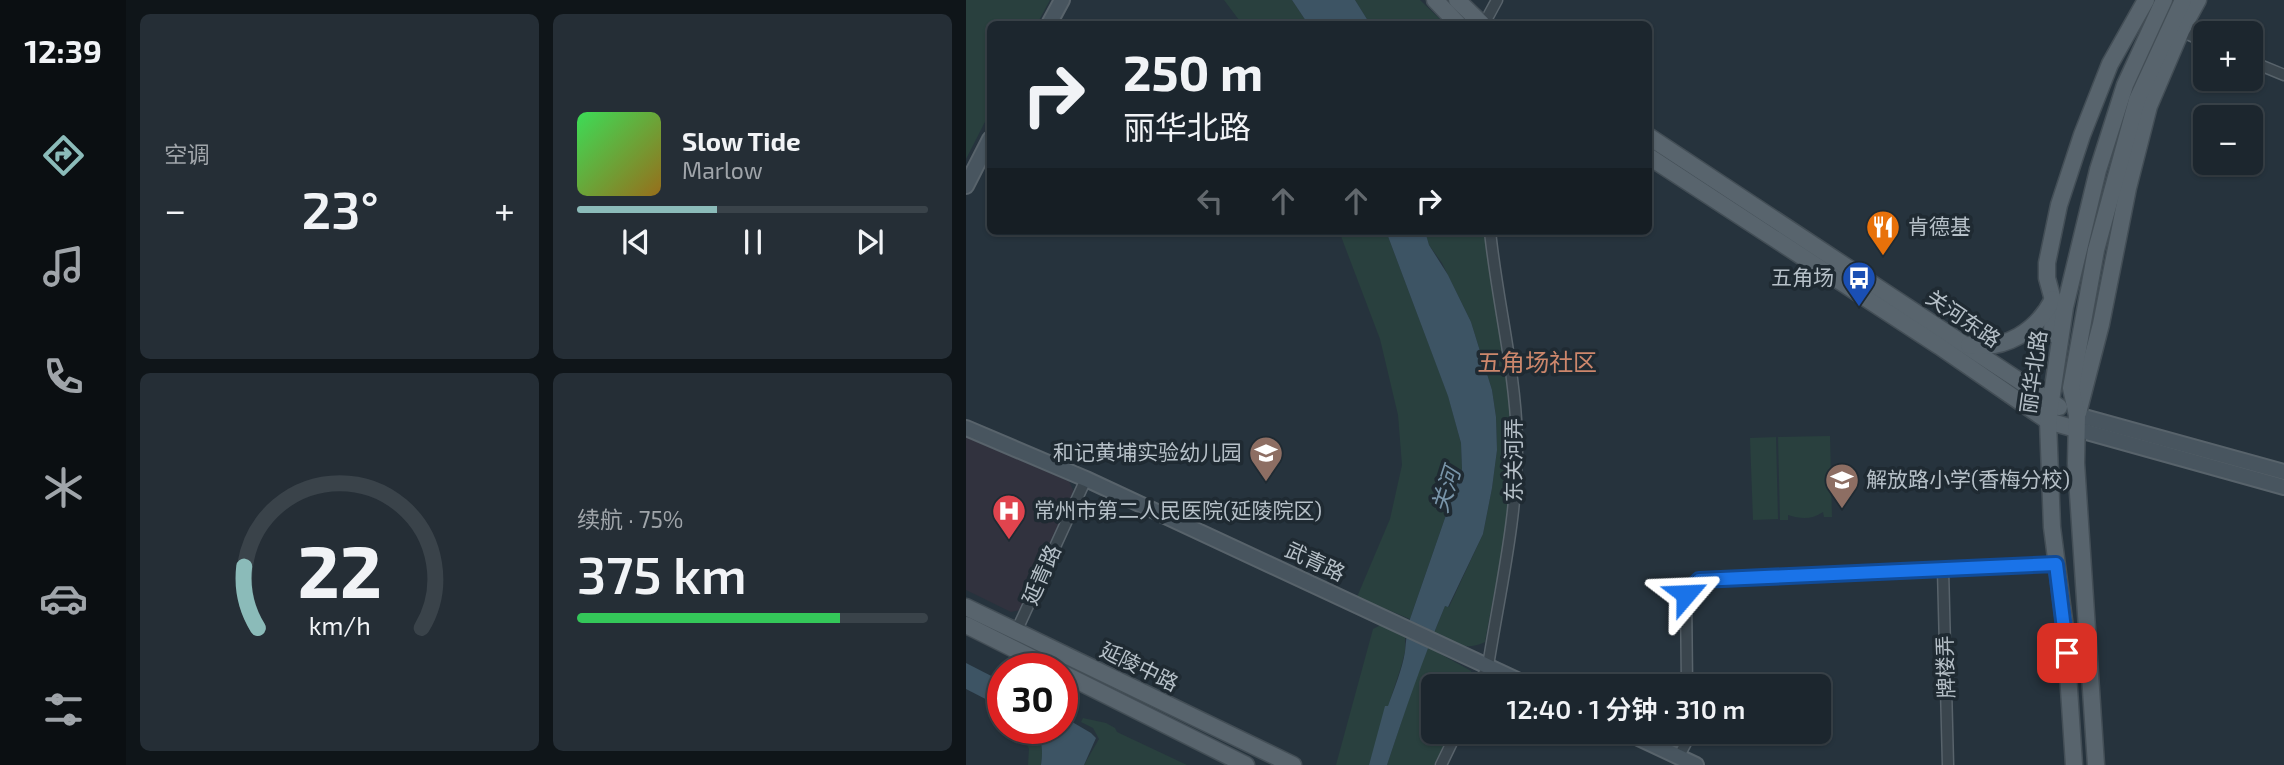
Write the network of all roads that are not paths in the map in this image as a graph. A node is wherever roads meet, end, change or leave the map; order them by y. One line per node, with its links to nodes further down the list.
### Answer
1 (1062, 0): 9 (street)
2 (1435, 0): 10 (main road)
3 (1457, 0): 11 (main road)
4 (1497, 0): 12 (street)
5 (2146, 0): 23 (main road)
6 (2164, 0): 22 (main road, 丽华北路)
7 (2183, 0): 27 (main road, 丽华北路)
8 (2197, 0): 13 (main road)
9 (1051, 21)
10 (1455, 21)
11 (1480, 21)
12 (1485, 21)
13 (2181, 31): 14 (street); 27 (main road)
14 (2193, 36)
15 (2263, 66): 16 (street)
16 (2284, 75)
17 (1652, 139): 24 (main road, 关河东路)
18 (987, 144): 20 (street)
19 (1652, 159): 26 (main road, 关河东路)
20 (966, 186)
21 (1491, 235): 38 (street, 东关河弄)
22 (2079, 247): 23 (main road); 25 (main road, 丽华北路)
23 (2053, 300): 24 (main road); 25 (main road)
24 (1965, 344): 25 (main road, 关河东路)
25 (2052, 403): 26 (main road, 丽华北路); 27 (main road, 关河东路)
26 (2048, 421): 27 (main road, 关河东路); 32 (main road, 丽华北路)
27 (2077, 422): 29 (street, 关河东路); 31 (street, 关河东路); 53 (main road, 丽华北路)
28 (966, 429): 30 (street, 武青路)
29 (2284, 472)
30 (1086, 480): 36 (street, 延青路); 38 (street, 武青路)
31 (2284, 487)
32 (2056, 564): 33 (street); 52 (main road, 丽华北路)
33 (1943, 569): 41 (street); 51 (street, 牌楼弄)
34 (966, 607): 36 (main road, 延陵中路)
35 (966, 625): 37 (main road)
36 (1016, 632): 48 (main road, 延陵中路)
37 (1022, 653)
38 (1488, 666): 39 (street, 东关河弄); 40 (street, 武青路)
39 (1484, 674)
40 (1505, 674)
41 (1686, 674)
42 (1078, 681): 47 (main road, 延陵中路)
43 (1451, 744): 49 (street)
44 (1652, 744): 46 (street)
45 (1685, 744): 46 (street)
46 (1679, 756): 50 (street)
47 (1246, 765)
48 (1293, 765)
49 (1441, 765)
50 (1696, 765)
51 (1948, 765)
52 (2074, 765)
53 (2096, 765)

